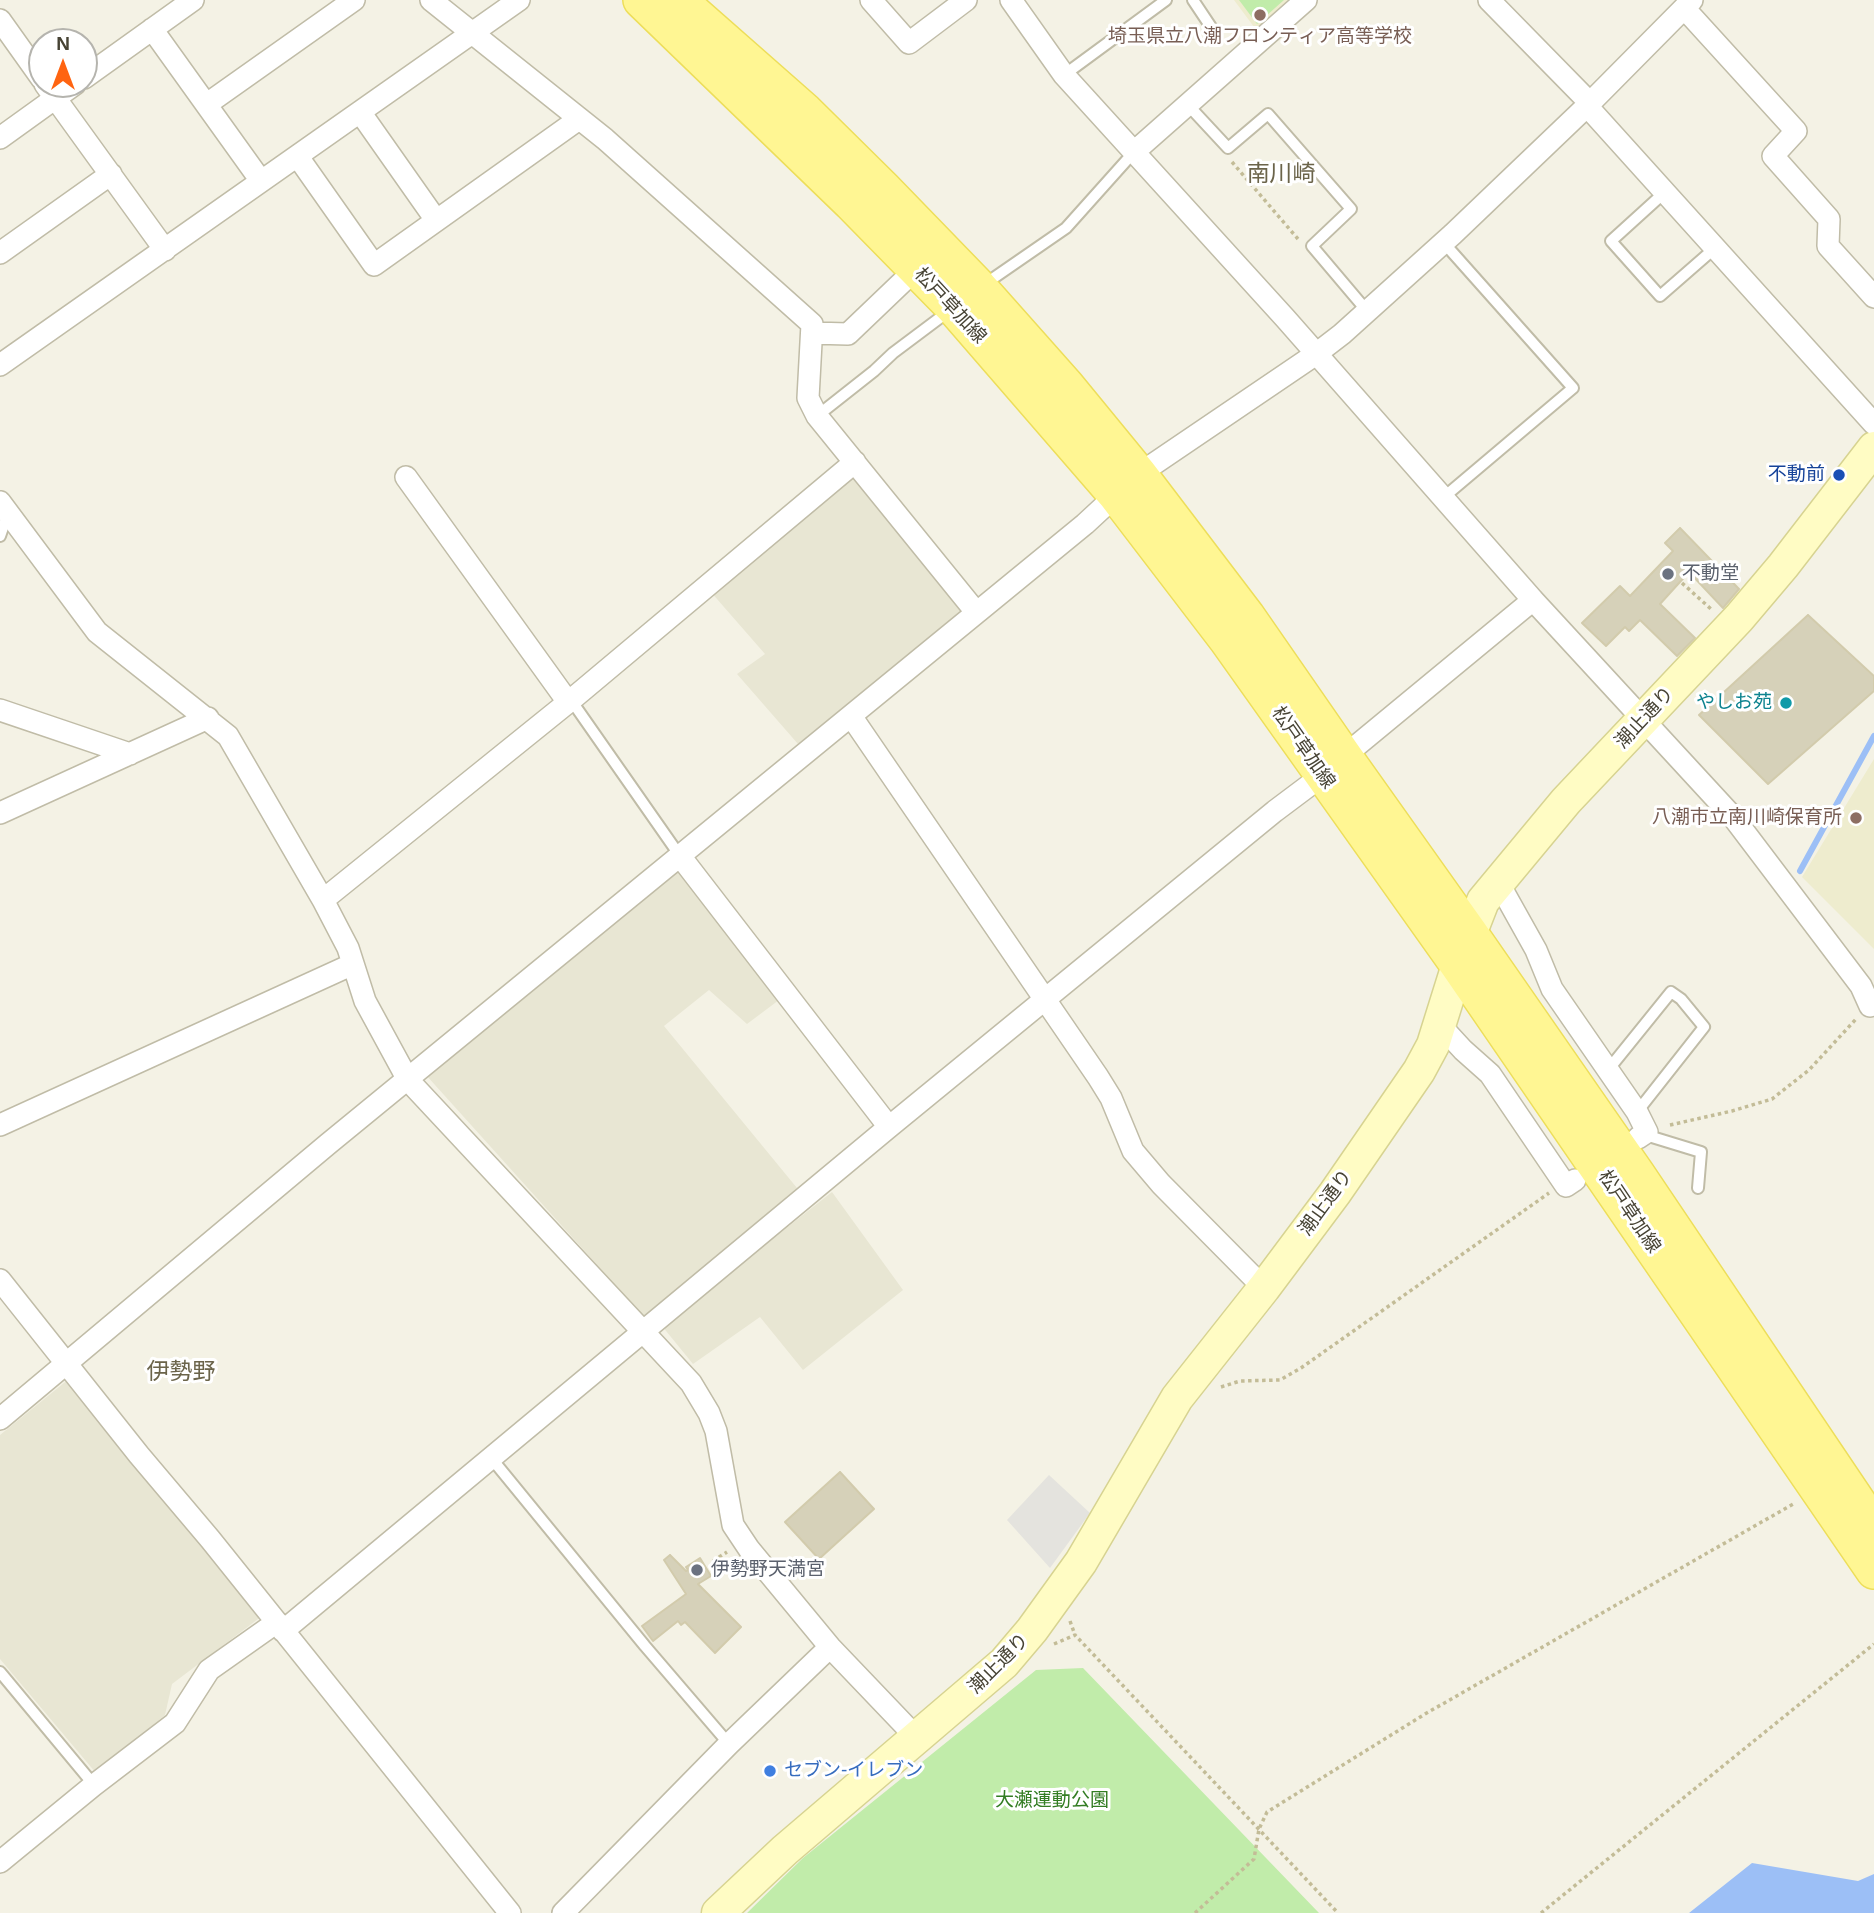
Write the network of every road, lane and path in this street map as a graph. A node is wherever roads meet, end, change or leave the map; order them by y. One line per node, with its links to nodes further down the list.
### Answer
1 (192, 0): 17 (street)
2 (354, 0): 24 (street)
3 (431, 0): 18 (street)
4 (519, 0): 18 (street)
5 (641, 0): 42 (main road, 松戸草加線)
6 (679, 0): 44 (main road, 松戸草加線)
7 (871, 0): 8 (street)
8 (966, 0)
9 (1012, 0): 21 (street)
10 (1166, 0): 21 (lane)
11 (1193, 0): 16 (lane)
12 (1306, 0): 25 (street)
13 (1489, 0): 26 (street)
14 (1688, 4): 26 (street); 43 (street)
15 (0, 20): 19 (street)
16 (1211, 27)
17 (152, 29): 20 (street); 24 (street)
18 (472, 33): 27 (street); 28 (street)
19 (28, 59)
20 (98, 68)
21 (1064, 75): 31 (street)
22 (43, 98): 29 (street)
23 (55, 98): 33 (street)
24 (206, 104): 34 (street)
25 (1188, 105): 30 (lane); 31 (street)
26 (1589, 105): 35 (street); 37 (street)
27 (360, 111): 32 (street); 36 (street)
28 (579, 119): 36 (street); 46 (street)
29 (0, 138)
30 (1228, 148): 38 (path); 38 (lane)
31 (1134, 152): 44 (lane); 47 (street)
32 (298, 157): 34 (street); 36 (street)
33 (111, 174): 40 (street); 41 (street)
34 (261, 181): 40 (street)
35 (1665, 192): 39 (street); 39 (lane)
36 (436, 220)
37 (1444, 243): 45 (street); 55 (lane)
38 (1312, 246): 45 (lane)
39 (1715, 248): 50 (street)
40 (165, 250): 48 (street)
41 (0, 253)
42 (916, 269): 44 (main road, 松戸草加線); 46 (street)
43 (1874, 297)
44 (966, 298): 49 (lane); 54 (main road, 松戸草加線)
45 (1367, 311): 47 (street)
46 (812, 333): 49 (street)
47 (1316, 354): 54 (street); 55 (street)
48 (0, 365)
49 (817, 416): 52 (street)
50 (1874, 424)
51 (1874, 448): 61 (street, 潮止通り)
52 (855, 462): 60 (street); 62 (street)
53 (406, 477): 62 (street)
54 (1128, 484): 60 (street); 68 (main road, 松戸草加線)
55 (1444, 497): 59 (street)
56 (4, 508): 57 (lane); 65 (street)
57 (0, 536)
58 (1682, 583): 61 (path)
59 (1533, 600): 66 (street); 68 (street)
60 (976, 612): 64 (street)
61 (1731, 627): 66 (street, 潮止通り)
62 (570, 701): 70 (lane); 72 (street)
63 (0, 710): 67 (street)
64 (851, 716): 70 (street); 77 (street)
65 (208, 718): 67 (street); 72 (street)
66 (1643, 721): 71 (street, 潮止通り); 76 (street)
67 (130, 754): 69 (street)
68 (1333, 766): 73 (main road, 松戸草加線); 75 (main road, 松戸草加線); 77 (street)
69 (0, 813)
70 (680, 856): 81 (street); 84 (street)
71 (1498, 882): 73 (street, 潮止通り); 80 (street)
72 (323, 900): 74 (street)
73 (1469, 932): 75 (street, 潮止通り); 86 (main road, 松戸草加線)
74 (353, 964): 81 (street); 83 (street)
75 (1458, 965): 79 (street, 潮止通り); 86 (main road, 松戸草加線)
76 (1868, 982): 78 (street)
77 (1046, 1000): 84 (street); 90 (street)
78 (1870, 1006): 85 (path)
79 (1440, 1025): 87 (street); 90 (street, 潮止通り)
80 (1608, 1070): 82 (street); 82 (lane)
81 (408, 1080): 91 (street); 92 (street)
82 (1637, 1112): 85 (street)
83 (0, 1125)
84 (889, 1127): 91 (street)
85 (1643, 1135): 88 (lane)
86 (1625, 1182): 97 (main road, 松戸草加線); 98 (main road, 松戸草加線)
87 (1571, 1183): 93 (path)
88 (1698, 1188)
89 (0, 1280): 92 (street)
90 (1264, 1288): 104 (street, 潮止通り)
91 (643, 1332): 95 (street); 101 (street)
92 (66, 1364): 94 (street); 99 (street)
93 (1218, 1388)
94 (0, 1419)
95 (492, 1459): 99 (street); 105 (lane)
96 (1795, 1503): 107 (path)
97 (1874, 1526)
98 (1874, 1571)
99 (280, 1627): 106 (street); 109 (street)
100 (1874, 1644): 114 (path)
101 (830, 1647): 104 (street); 105 (street)
102 (1043, 1649): 107 (path)
103 (0, 1672): 106 (lane)
104 (916, 1737): 111 (street, 潮止通り)
105 (729, 1744): 110 (street)
106 (94, 1785): 108 (street)
107 (1259, 1829): 112 (path); 113 (path)
108 (3, 1854)
109 (510, 1913)
110 (563, 1913)
111 (718, 1913)
112 (1195, 1913)
113 (1338, 1913)
114 (1541, 1913)

